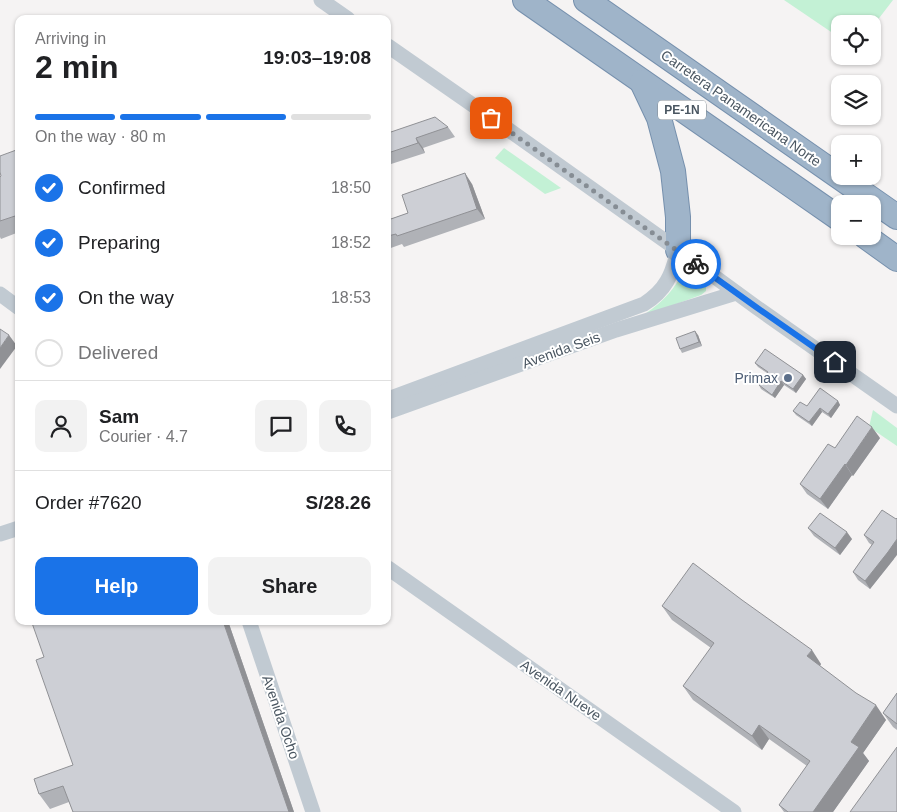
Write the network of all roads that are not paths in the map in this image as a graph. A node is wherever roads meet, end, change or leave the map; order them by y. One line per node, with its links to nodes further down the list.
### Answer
1 (321, 0): 4 (street)
2 (525, 0): 6 (highway, PE-1N)
3 (586, 0): 8 (highway, Carretera Panamericana Norte / PE-1N)
4 (342, 15)
5 (391, 48): 10 (street)
6 (642, 82): 7 (highway, PE-1N); 10 (highway)
7 (831, 213)
8 (897, 217)
9 (878, 245): 11 (highway)
10 (678, 250): 12 (street); 15 (street, Avenida Seis)
11 (897, 259)
12 (736, 293): 16 (street); 17 (street, Avenida Seis)
13 (0, 294): 14 (street)
14 (15, 305)
15 (391, 398)
16 (897, 406)
17 (391, 411)
18 (15, 529): 19 (street)
19 (0, 534)
20 (391, 570): 23 (street, Avenida Nueve)
21 (250, 625): 22 (street, Avenida Ocho)
22 (313, 812)
23 (734, 812)

